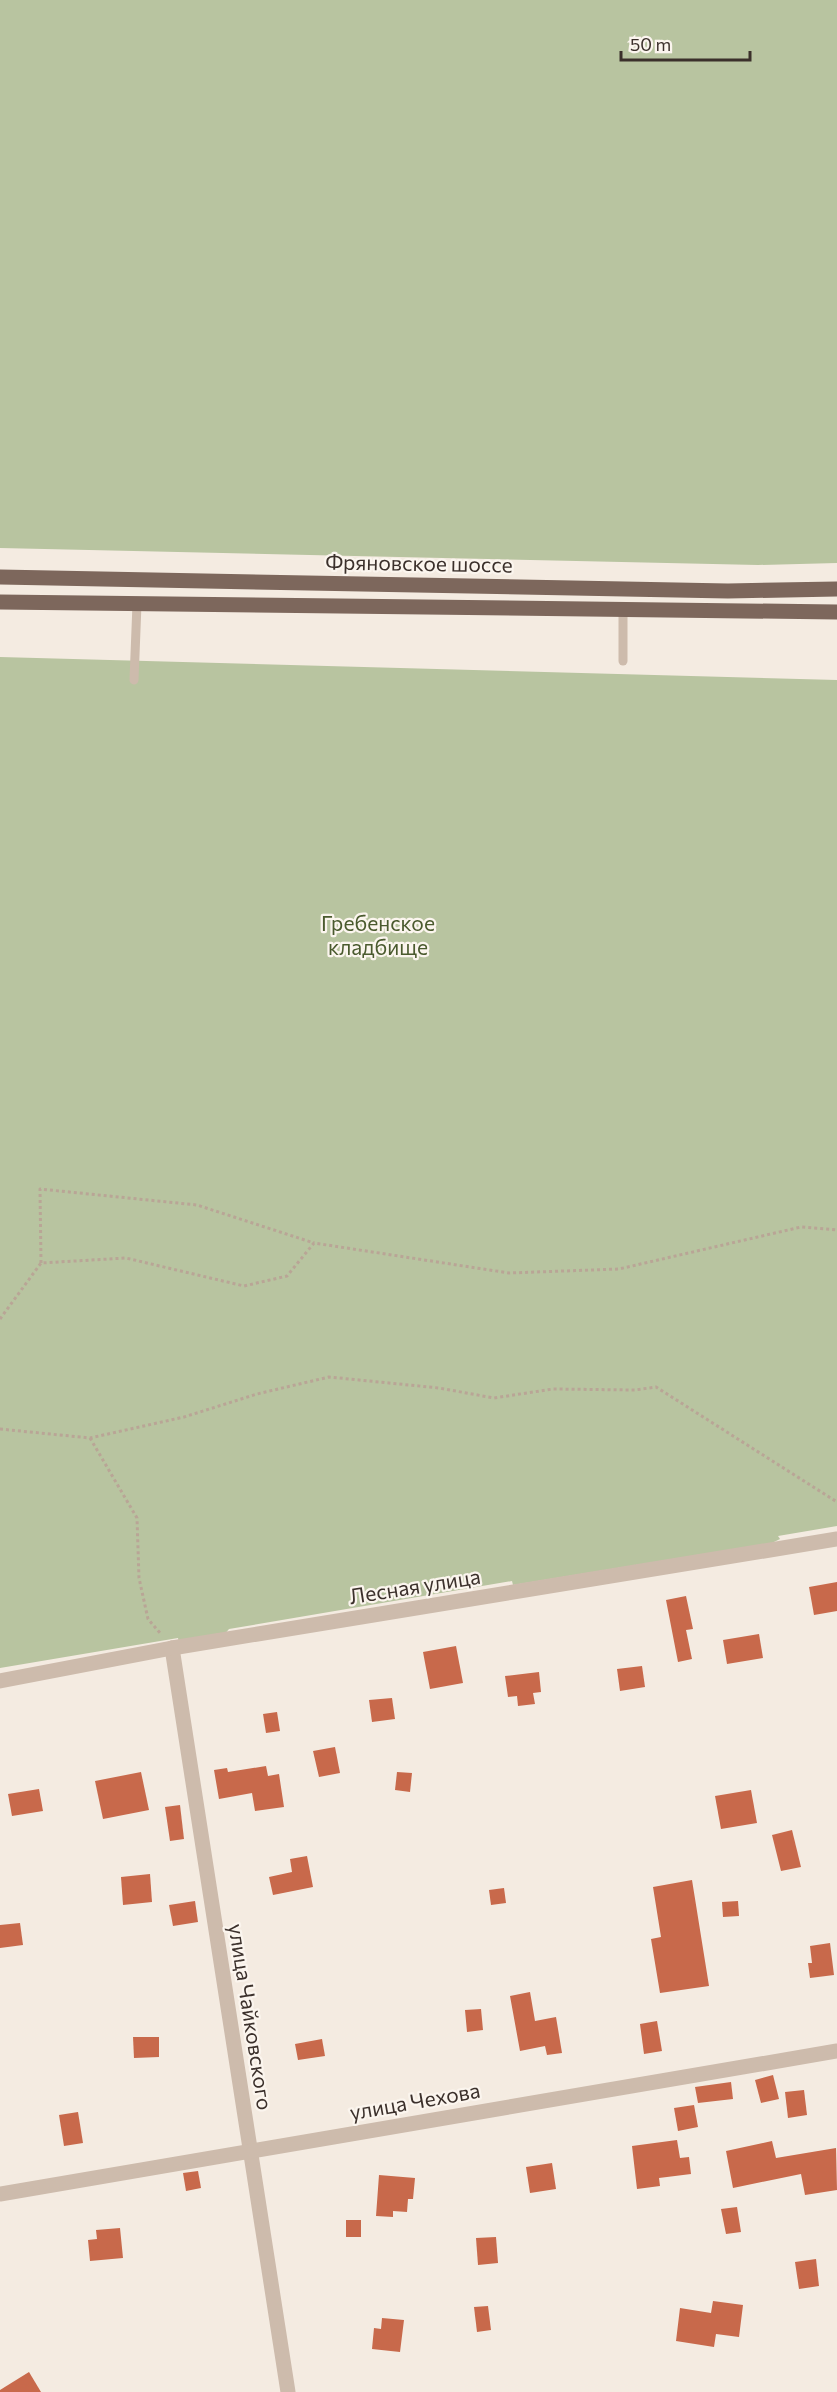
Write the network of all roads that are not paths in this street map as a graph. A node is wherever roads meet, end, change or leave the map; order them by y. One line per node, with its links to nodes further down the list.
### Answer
1 (0, 577): 2 (main road, Фряновское шоссе)
2 (837, 589)
3 (0, 602): 4 (main road, Фряновское шоссе)
4 (137, 604): 5 (main road, Фряновское шоссе); 8 (lane)
5 (623, 610): 6 (main road, Фряновское шоссе); 7 (lane)
6 (837, 612)
7 (623, 662)
8 (134, 680)
9 (837, 1539): 10 (street, Лесная улица)
10 (172, 1648): 11 (street, Лесная улица); 13 (street, улица Чайковского)
11 (0, 1681)
12 (837, 2051): 13 (street, улица Чехова)
13 (249, 2152): 14 (street, улица Чехова); 15 (street, улица Чайковского)
14 (0, 2194)
15 (288, 2392)

